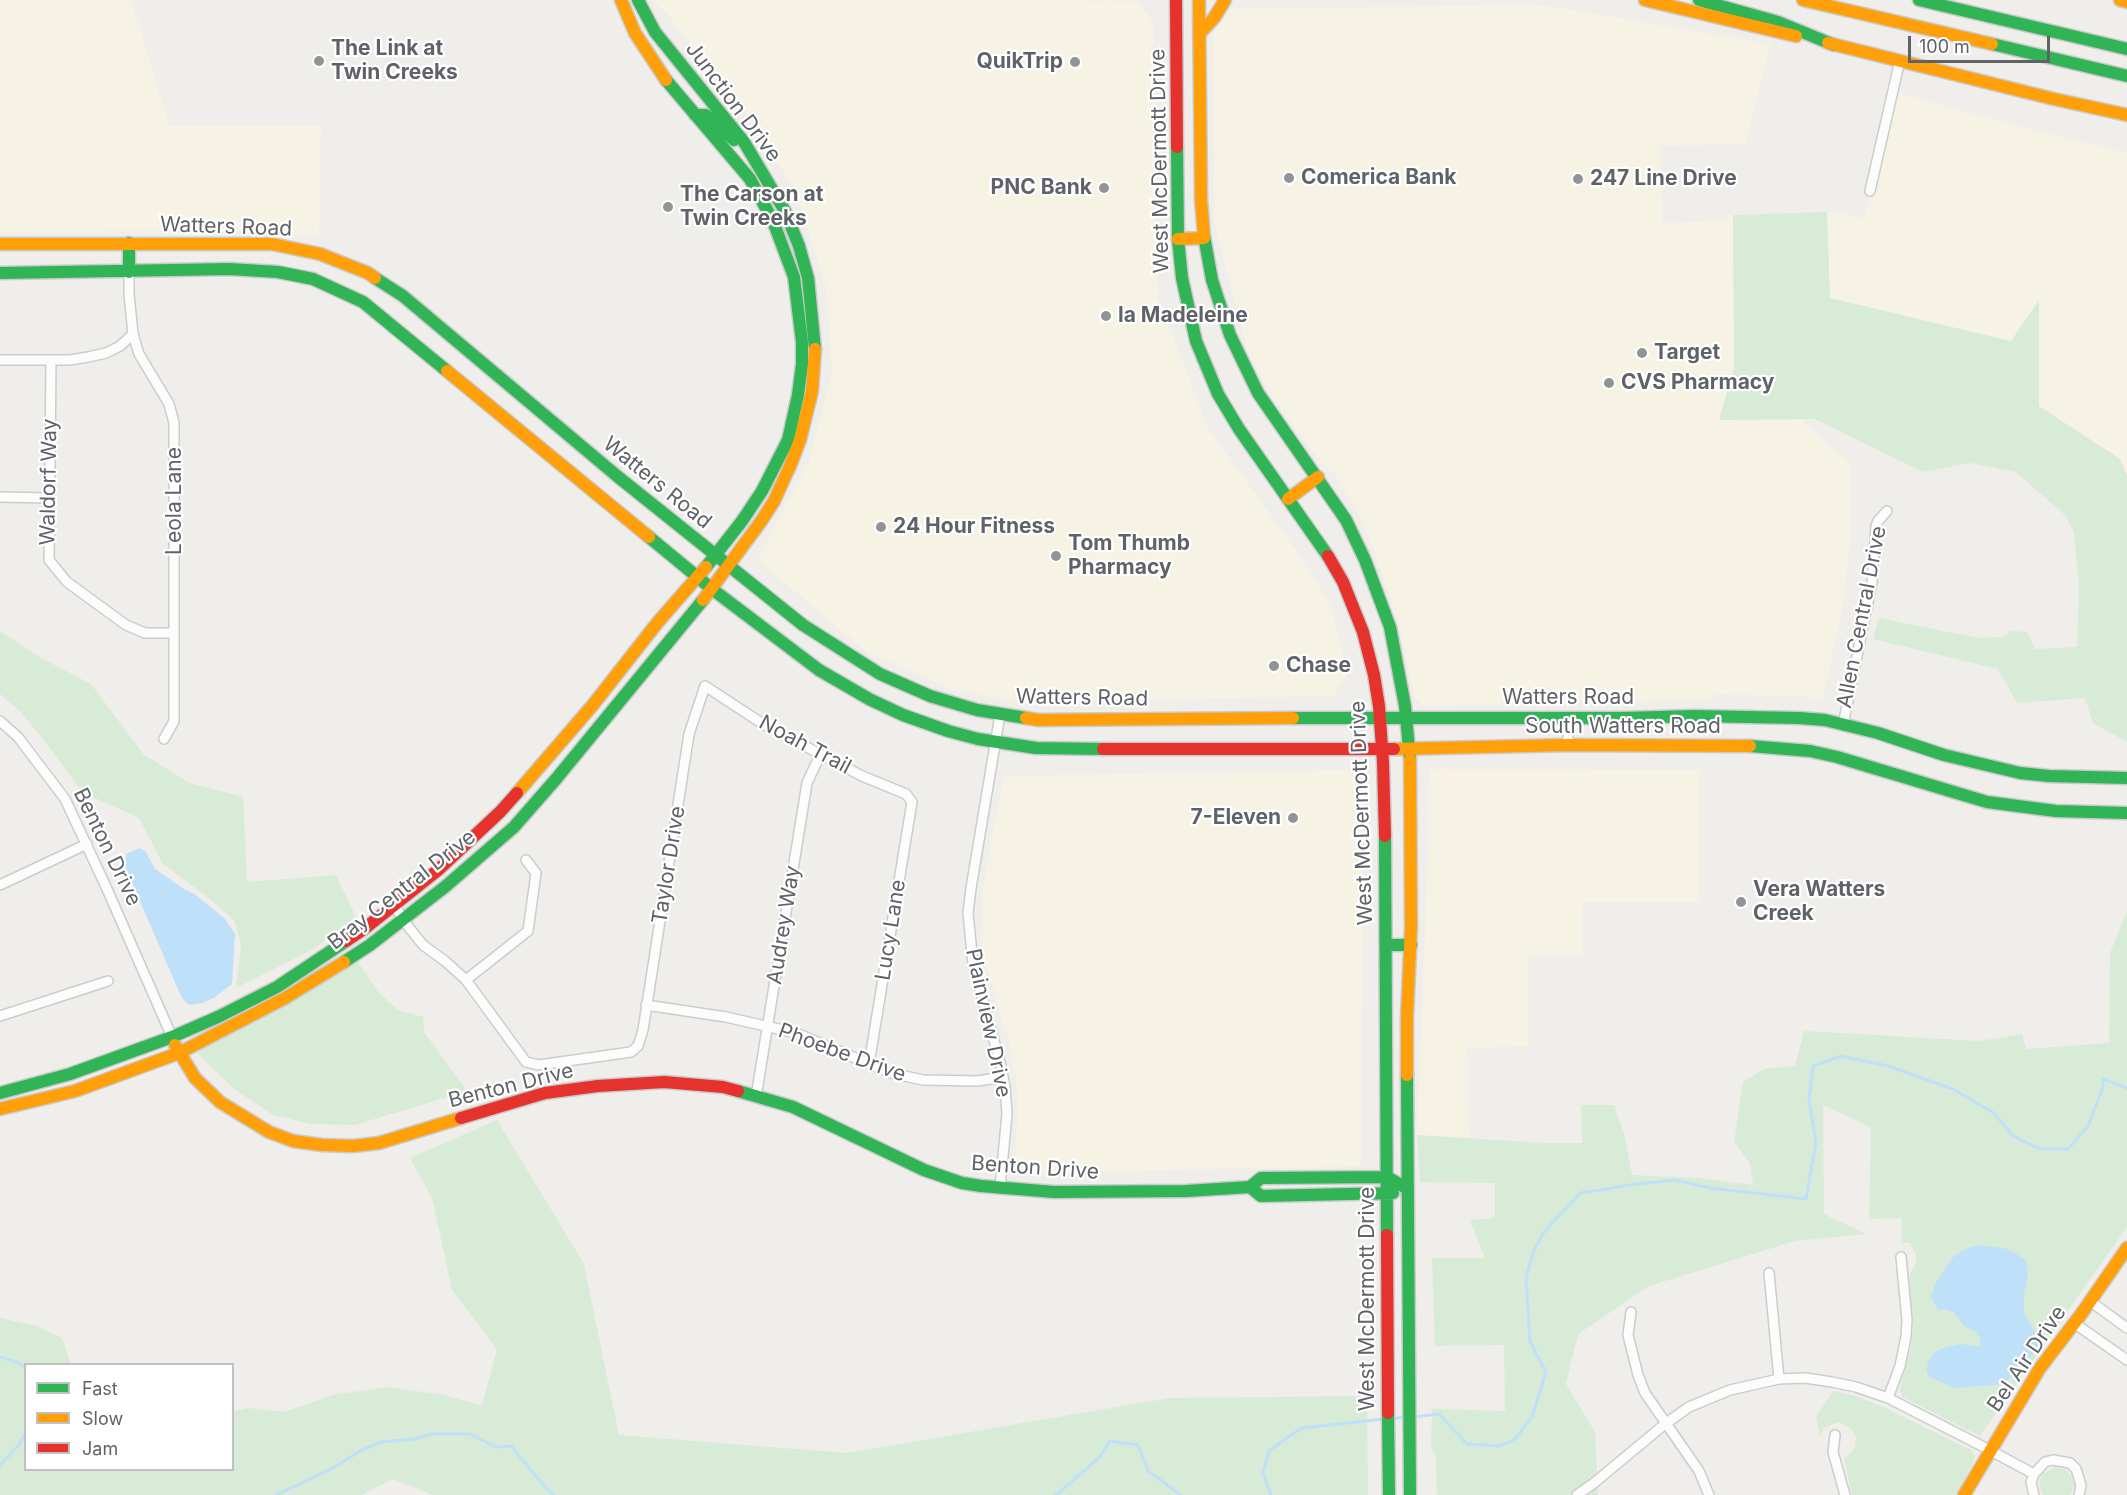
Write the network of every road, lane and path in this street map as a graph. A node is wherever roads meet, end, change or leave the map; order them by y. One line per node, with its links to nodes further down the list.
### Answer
1 (621, 0): 17 (main road, Junction Drive)
2 (638, 0): 19 (main road, Junction Drive)
3 (1176, 0): 22 (main road, West McDermott Drive)
4 (1199, 0): 12 (main road, West McDermott Drive)
5 (1225, 0): 12 (main road)
6 (1645, 0): 13 (main road)
7 (1699, 0): 13 (main road)
8 (1803, 0): 16 (main road)
9 (1919, 0): 14 (main road)
10 (2120, 0): 11 (main road)
11 (2127, 2)
12 (1199, 34): 21 (main road, West McDermott Drive)
13 (1834, 45): 15 (main road)
14 (2127, 49)
15 (1900, 60): 18 (main road); 20 (street)
16 (2127, 76)
17 (695, 115): 19 (main road); 30 (main road, Junction Drive)
18 (2127, 115)
19 (756, 161): 31 (main road, Junction Drive)
20 (1870, 191)
21 (1204, 238): 22 (main road); 32 (main road, West McDermott Drive)
22 (1178, 239): 35 (main road, West McDermott Drive)
23 (129, 243): 24 (main road, Watters Road); 25 (main road); 37 (main road, Watters Road)
24 (0, 244)
25 (129, 272): 26 (main road, Watters Road); 27 (street, Leola Lane); 39 (main road, Watters Road)
26 (0, 273)
27 (133, 334): 29 (street); 41 (street, Leola Lane)
28 (0, 360): 29 (street)
29 (51, 360): 34 (street, Waldorf Way)
30 (795, 409): 31 (main road); 37 (main road, Junction Drive)
31 (790, 466): 38 (main road, Junction Drive)
32 (1318, 477): 35 (main road); 45 (main road, West McDermott Drive)
33 (0, 497): 34 (street)
34 (49, 498): 41 (street, Waldorf Way)
35 (1288, 499): 44 (main road, West McDermott Drive)
36 (1887, 511): 48 (street, Allen Central Drive)
37 (715, 555): 38 (main road, Watters Road); 39 (main road, Bray Central Drive)
38 (730, 566): 40 (main road, Bray Central Drive); 43 (main road, Watters Road)
39 (698, 577): 40 (main road, Watters Road); 61 (main road, Bray Central Drive)
40 (712, 589): 50 (main road, Watters Road); 62 (main road, Bray Central Drive)
41 (174, 633): 49 (street, Leola Lane)
42 (705, 686): 54 (street, Noah Trail); 67 (street, Taylor Drive)
43 (1000, 715): 44 (main road, Watters Road); 50 (street, Plainview Drive)
44 (1380, 718): 45 (main road, Watters Road); 53 (main road, West McDermott Drive)
45 (1407, 718): 46 (main road, Watters Road); 52 (main road, West McDermott Drive)
46 (1568, 718): 48 (main road, Watters Road); 51 (street)
47 (0, 721): 58 (street, Benton Drive)
48 (1843, 725): 55 (main road, Watters Road)
49 (164, 739)
50 (997, 743): 53 (main road, Watters Road); 73 (street, Plainview Drive)
51 (1568, 746): 52 (main road, South Watters Road); 57 (main road, South Watters Road)
52 (1409, 748): 53 (main road, Watters Road); 64 (main road, West McDermott Drive)
53 (1383, 750): 63 (main road, West McDermott Drive)
54 (820, 755): 56 (street, Noah Trail); 69 (street, Audrey Way)
55 (2127, 778)
56 (909, 797): 72 (street, Lucy Lane)
57 (2127, 813)
58 (87, 844): 60 (street); 70 (street, Benton Drive)
59 (526, 860): 65 (street)
60 (0, 885)
61 (394, 904): 62 (street); 70 (main road, Bray Central Drive)
62 (403, 920): 65 (street); 71 (main road, Bray Central Drive)
63 (1386, 945): 64 (main road); 77 (main road, West McDermott Drive)
64 (1411, 945): 80 (main road, West McDermott Drive)
65 (466, 980): 67 (street, Taylor Drive)
66 (108, 981): 68 (street)
67 (646, 1005): 69 (street, Phoebe Drive)
68 (0, 1016)
69 (767, 1026): 72 (street, Phoebe Drive); 75 (street, Audrey Way)
70 (172, 1037): 71 (main road, Benton Drive); 74 (main road, Bray Central Drive)
71 (179, 1053): 75 (main road, Benton Drive); 76 (main road, Bray Central Drive)
72 (869, 1064): 73 (street, Phoebe Drive)
73 (1003, 1077): 79 (street, Plainview Drive)
74 (0, 1093)
75 (756, 1097): 79 (main road, Benton Drive)
76 (0, 1109)
77 (1387, 1177): 78 (main road, Benton Drive); 80 (main road); 81 (main road, West McDermott Drive)
78 (1250, 1187): 79 (main road, Benton Drive); 81 (main road, Benton Drive)
79 (1000, 1188)
80 (1408, 1189): 81 (main road, Benton Drive); 97 (main road, West McDermott Drive)
81 (1387, 1194): 96 (main road, West McDermott Drive)
82 (2127, 1248): 85 (main road, Bel Air Drive)
83 (1901, 1257): 91 (street)
84 (1769, 1273): 90 (street)
85 (2090, 1301): 87 (main road, Bel Air Drive); 88 (street)
86 (1631, 1312): 92 (street)
87 (2074, 1323): 89 (street); 94 (main road, Bel Air Drive)
88 (2127, 1328)
89 (2127, 1360)
90 (1779, 1379): 91 (street); 92 (street)
91 (1888, 1398): 94 (street)
92 (1665, 1424): 98 (street); 99 (street)
93 (1835, 1435): 100 (street)
94 (1989, 1450): 95 (street); 101 (main road, Bel Air Drive)
95 (2034, 1474): 102 (street); 103 (street)
96 (1389, 1495)
97 (1410, 1495)
98 (1577, 1495)
99 (1710, 1495)
100 (1845, 1495)
101 (1964, 1495)
102 (2034, 1495)
103 (2079, 1495)

